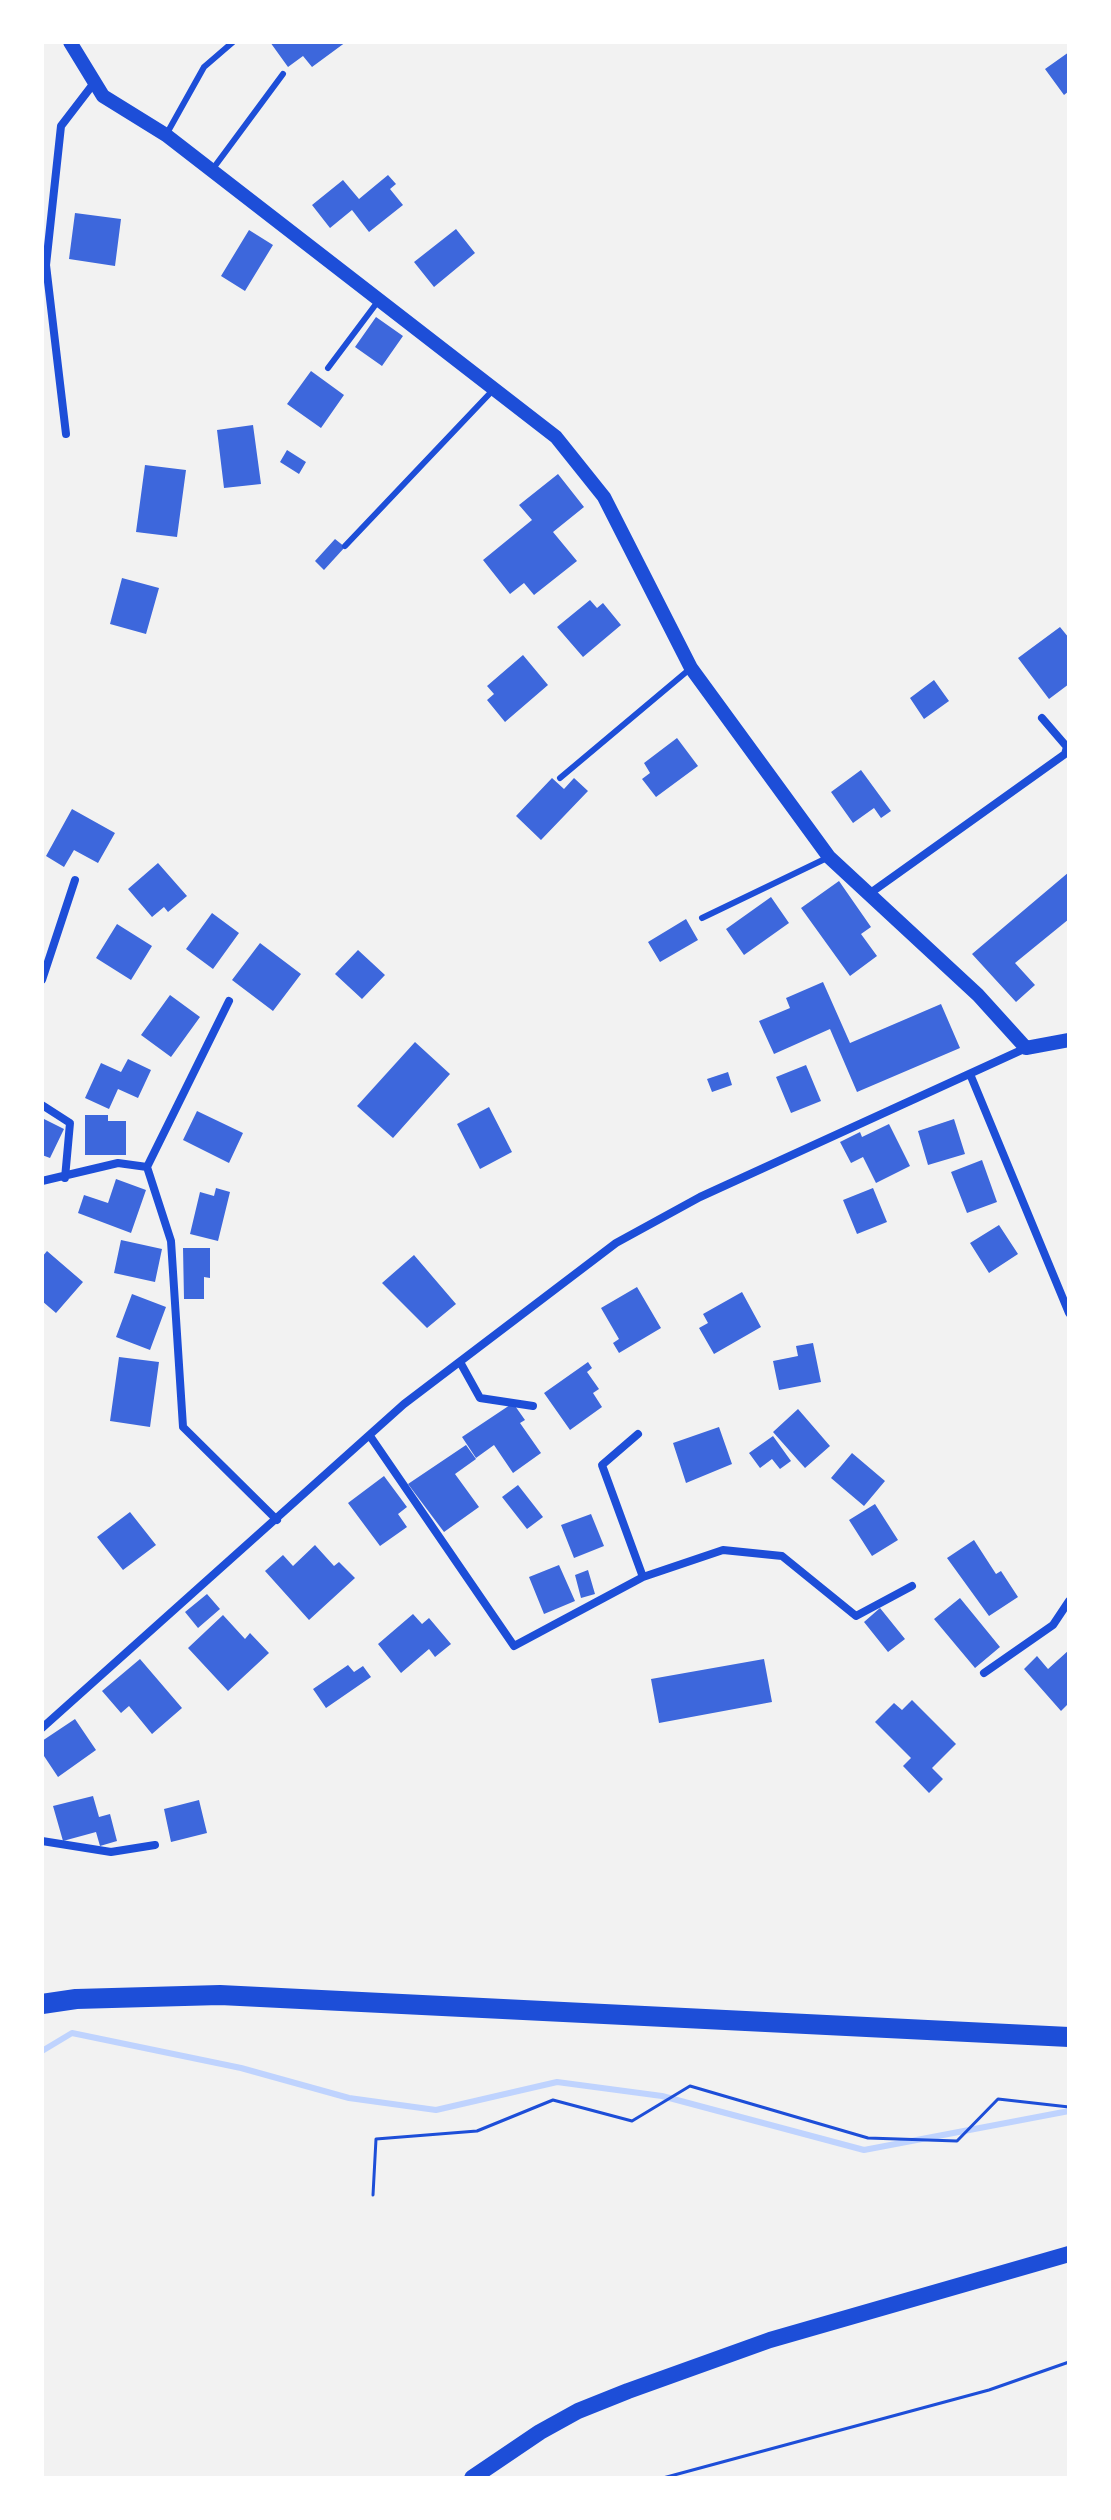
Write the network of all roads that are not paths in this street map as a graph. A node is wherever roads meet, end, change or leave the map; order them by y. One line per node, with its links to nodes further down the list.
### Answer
1 (70, 42): 4 (street)
2 (233, 42): 5 (lane)
3 (283, 74): 6 (lane)
4 (94, 83): 5 (street); 10 (street)
5 (166, 135): 6 (street)
6 (212, 170): 7 (street)
7 (379, 300): 8 (lane); 9 (street)
8 (328, 368)
9 (494, 389): 11 (lane); 12 (street)
10 (66, 434)
11 (345, 546)
12 (691, 668): 14 (lane); 15 (street)
13 (1042, 718): 17 (street)
14 (560, 778)
15 (829, 857): 17 (street); 18 (lane)
16 (75, 880): 19 (street)
17 (869, 894): 22 (street)
18 (702, 918)
19 (42, 980)
20 (229, 1001): 25 (street)
21 (1069, 1040): 22 (street)
22 (1026, 1048): 23 (street)
23 (970, 1074): 28 (street); 29 (street)
24 (42, 1105): 26 (street)
25 (147, 1167): 26 (street); 33 (street)
26 (65, 1178): 27 (street)
27 (42, 1181)
28 (1069, 1313)
29 (460, 1362): 30 (street); 32 (street)
30 (533, 1406)
31 (638, 1434): 34 (street)
32 (370, 1436): 33 (street); 34 (street)
33 (277, 1520): 38 (street)
34 (643, 1577): 35 (street)
35 (912, 1586)
36 (1069, 1601): 37 (street)
37 (984, 1673)
38 (42, 1728)
39 (42, 1841): 40 (street)
40 (155, 1845)
41 (42, 2004): 42 (main road)
42 (1069, 2037)
43 (1069, 2254): 44 (main road)
44 (472, 2478)

